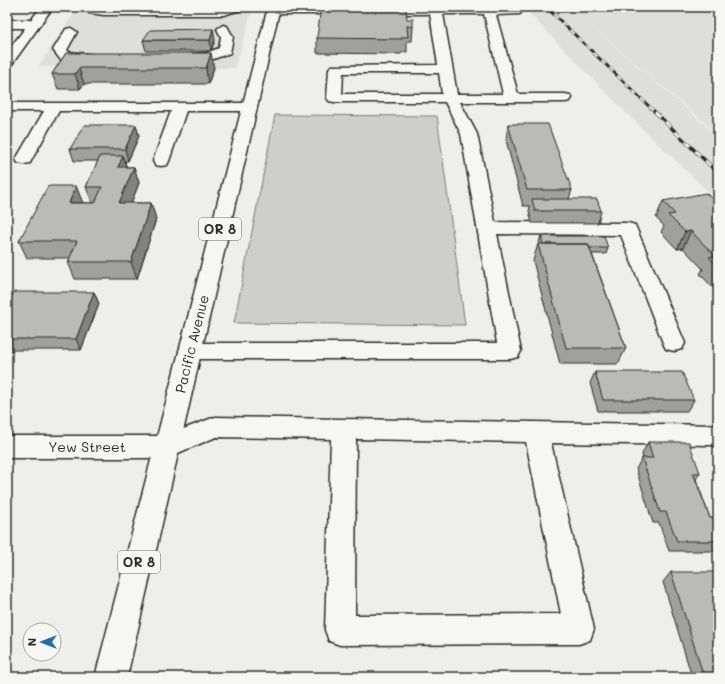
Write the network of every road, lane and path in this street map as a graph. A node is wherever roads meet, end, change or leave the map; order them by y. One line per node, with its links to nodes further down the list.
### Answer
1 (47, 7): 9 (main road)
2 (93, 7): 3 (main road)
3 (236, 7)
4 (274, 9): 5 (main road); 22 (main road, Pacific Avenue / OR 8)
5 (436, 11): 6 (main road); 15 (main road)
6 (489, 11): 7 (main road); 18 (main road)
7 (516, 11)
8 (7, 24): 9 (main road)
9 (34, 24): 14 (main road)
10 (223, 29): 13 (main road)
11 (71, 32): 12 (main road)
12 (107, 58)
13 (170, 58)
14 (7, 61)
15 (446, 69): 16 (main road); 16 (main road)
16 (450, 98): 18 (main road); 25 (main road)
17 (565, 98): 18 (main road)
18 (512, 99)
19 (7, 107): 20 (main road)
20 (54, 107): 21 (main road); 23 (main road)
21 (180, 107): 22 (main road); 24 (main road)
22 (250, 107): 27 (main road, Pacific Avenue / OR 8)
23 (24, 159)
24 (161, 161)
25 (487, 228): 26 (main road); 27 (main road)
26 (674, 343)
27 (190, 351): 32 (main road, Pacific Avenue / OR 8)
28 (344, 429): 29 (main road); 29 (main road); 32 (main road)
29 (536, 432): 30 (main road)
30 (718, 437)
31 (7, 447): 32 (main road, Yew Street)
32 (166, 447): 33 (main road, Pacific Avenue / OR 8)
33 (111, 677)

